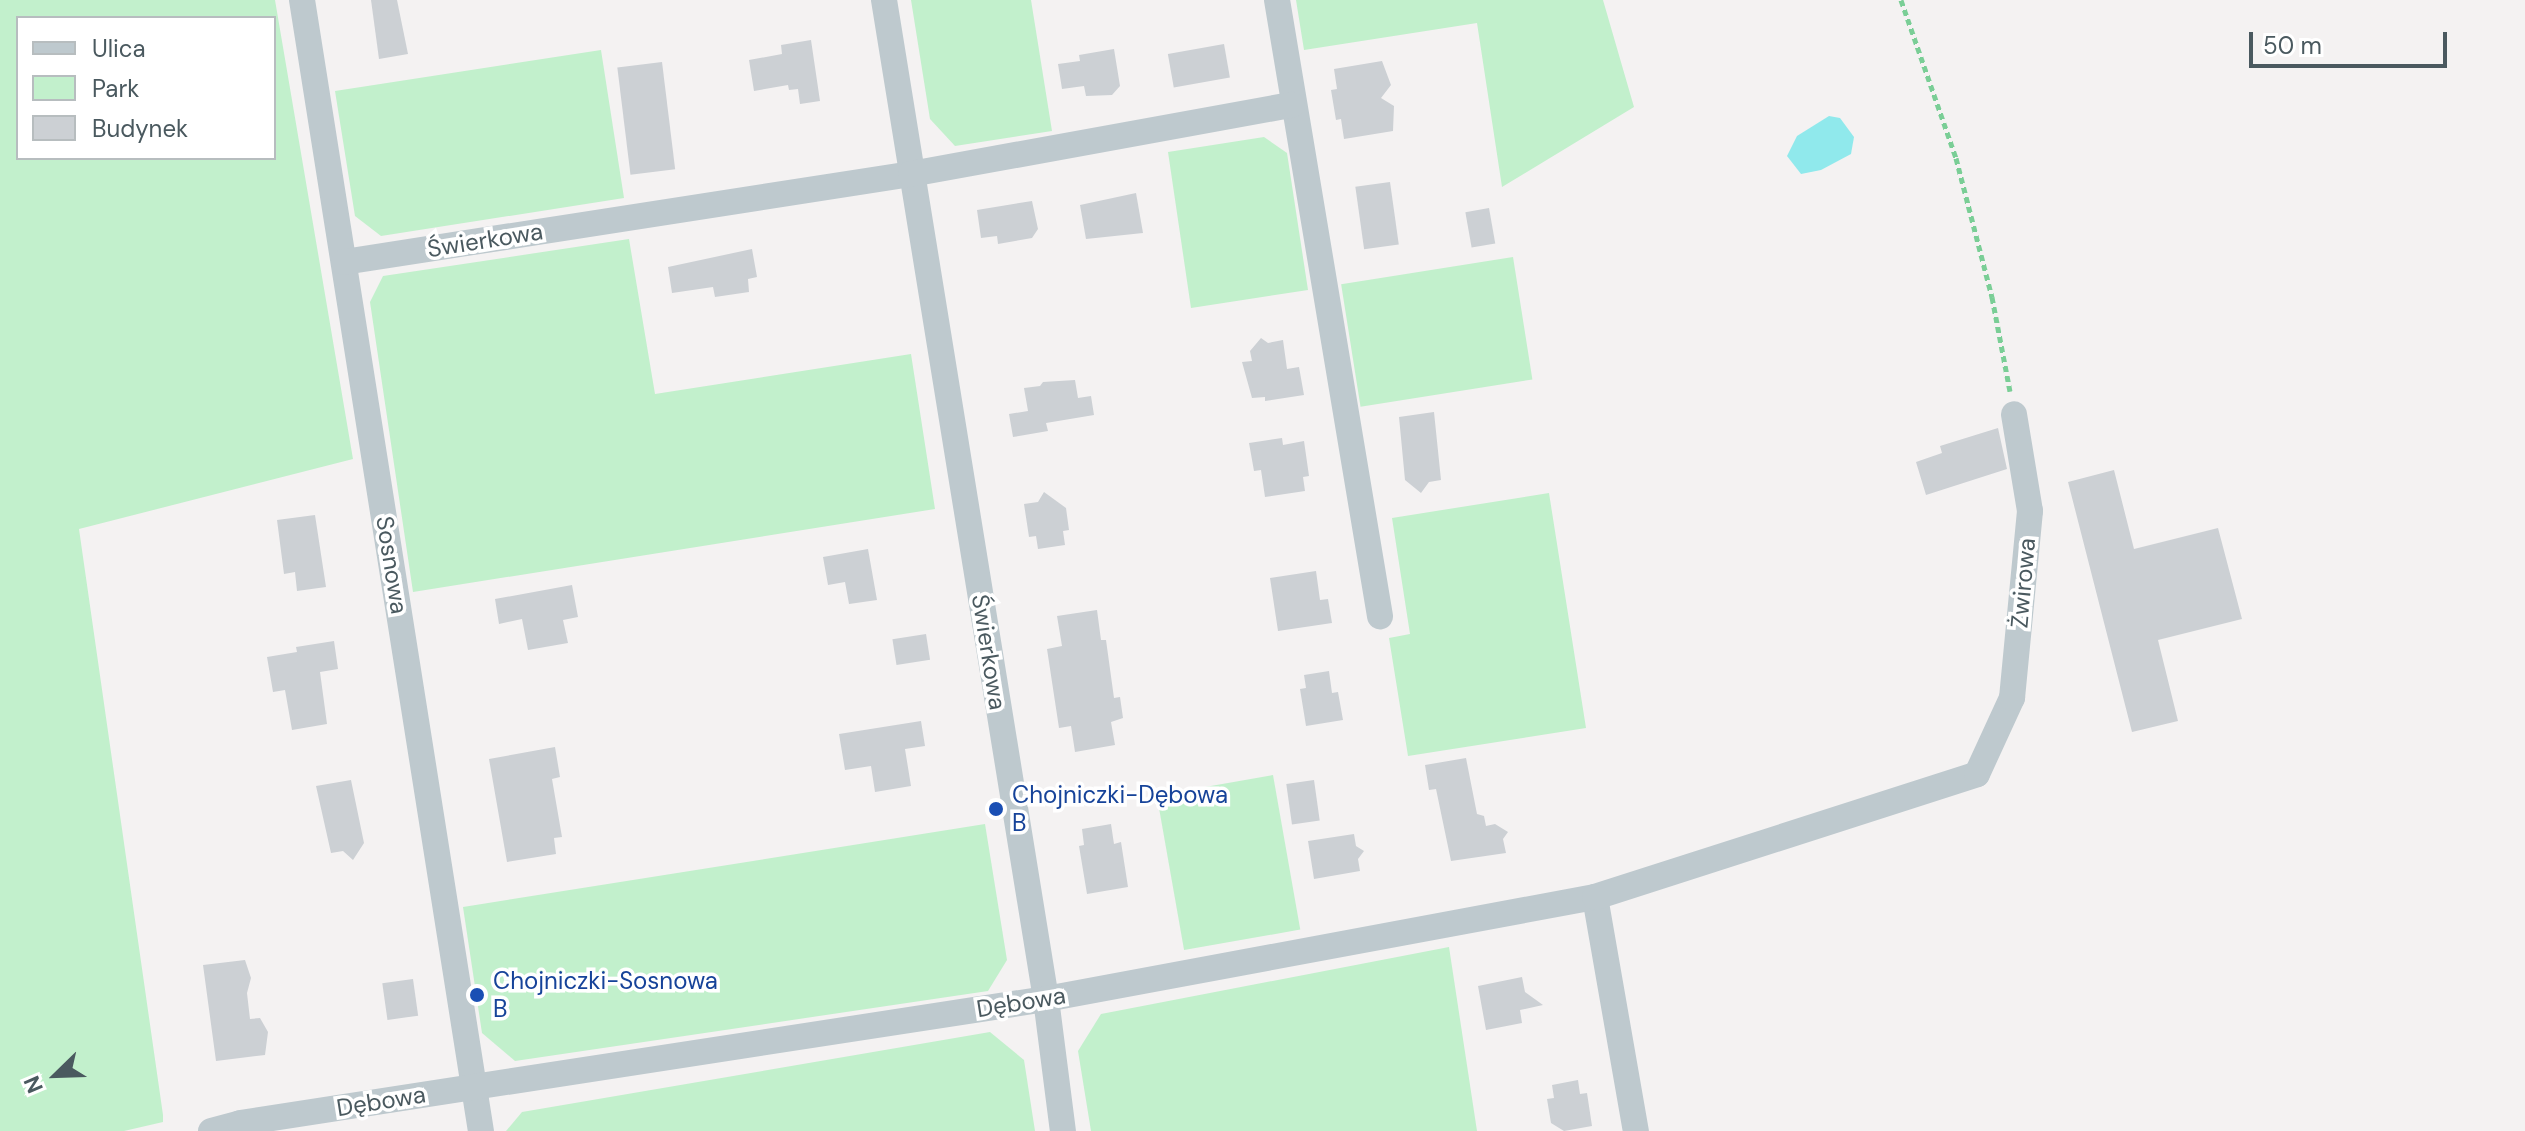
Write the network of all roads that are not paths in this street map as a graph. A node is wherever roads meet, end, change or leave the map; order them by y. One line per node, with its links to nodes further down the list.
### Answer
1 (302, 0): 6 (street, Sosnowa)
2 (884, 0): 5 (street, Świerkowa)
3 (1277, 0): 4 (street)
4 (1292, 105): 5 (street, Świerkowa); 8 (street)
5 (911, 174): 6 (street, Świerkowa); 10 (street, Świerkowa)
6 (344, 262): 11 (street, Sosnowa)
7 (2014, 414): 9 (street, Żwirowa)
8 (1380, 616)
9 (1595, 897): 10 (street, Dębowa); 15 (street)
10 (1046, 999): 11 (street, Dębowa); 14 (street, Świerkowa)
11 (475, 1087): 12 (street, Dębowa); 13 (street, Sosnowa)
12 (211, 1131)
13 (481, 1131)
14 (1063, 1131)
15 (1636, 1131)

